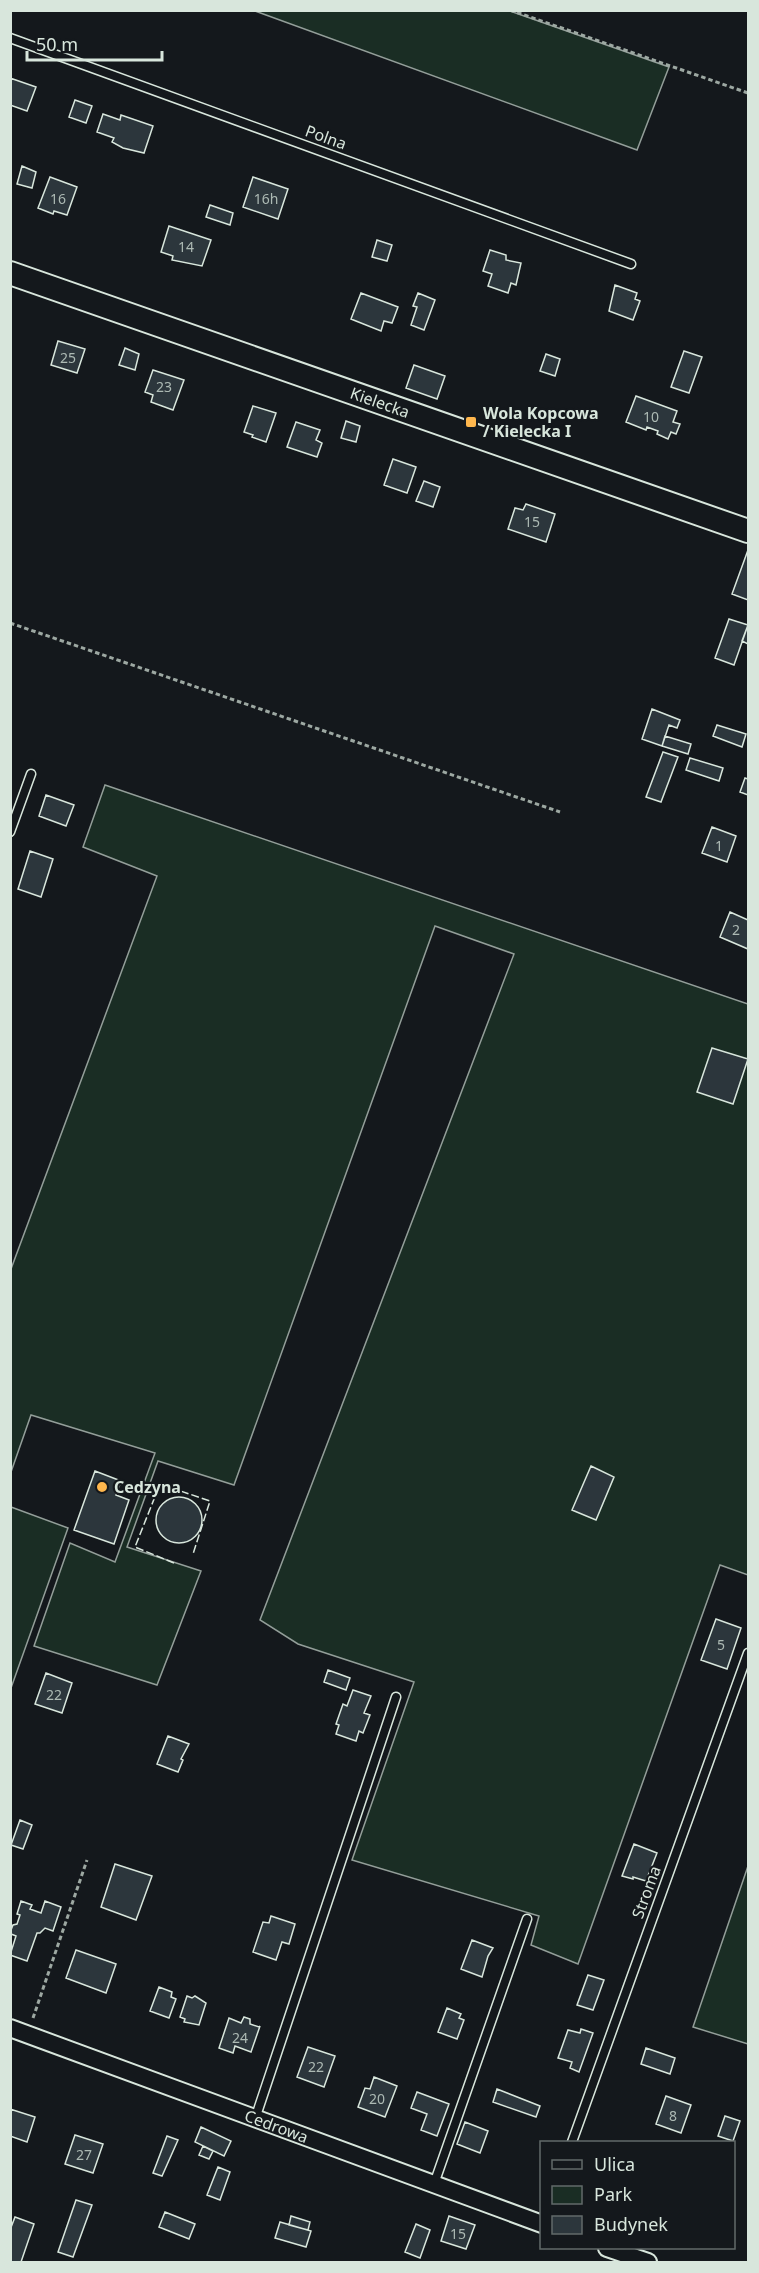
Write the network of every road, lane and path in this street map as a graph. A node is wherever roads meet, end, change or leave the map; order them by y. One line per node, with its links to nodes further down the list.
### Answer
1 (510, 10): 3 (path)
2 (10, 38): 4 (lane, Polna)
3 (748, 93)
4 (631, 264)
5 (10, 273): 6 (street, Kielecka)
6 (748, 531)
7 (10, 623): 9 (path)
8 (32, 774): 10 (lane)
9 (560, 812)
10 (10, 832)
11 (748, 1653): 18 (lane, Stroma)
12 (396, 1697): 17 (lane)
13 (87, 1860): 16 (path)
14 (527, 1919): 19 (lane)
15 (10, 2028): 16 (street, Cedrowa)
16 (27, 2034): 17 (street, Cedrowa)
17 (255, 2119): 19 (street, Cedrowa)
18 (572, 2141)
19 (434, 2184): 20 (street, Cedrowa)
20 (540, 2223)
21 (612, 2249): 22 (street)
22 (648, 2262)

